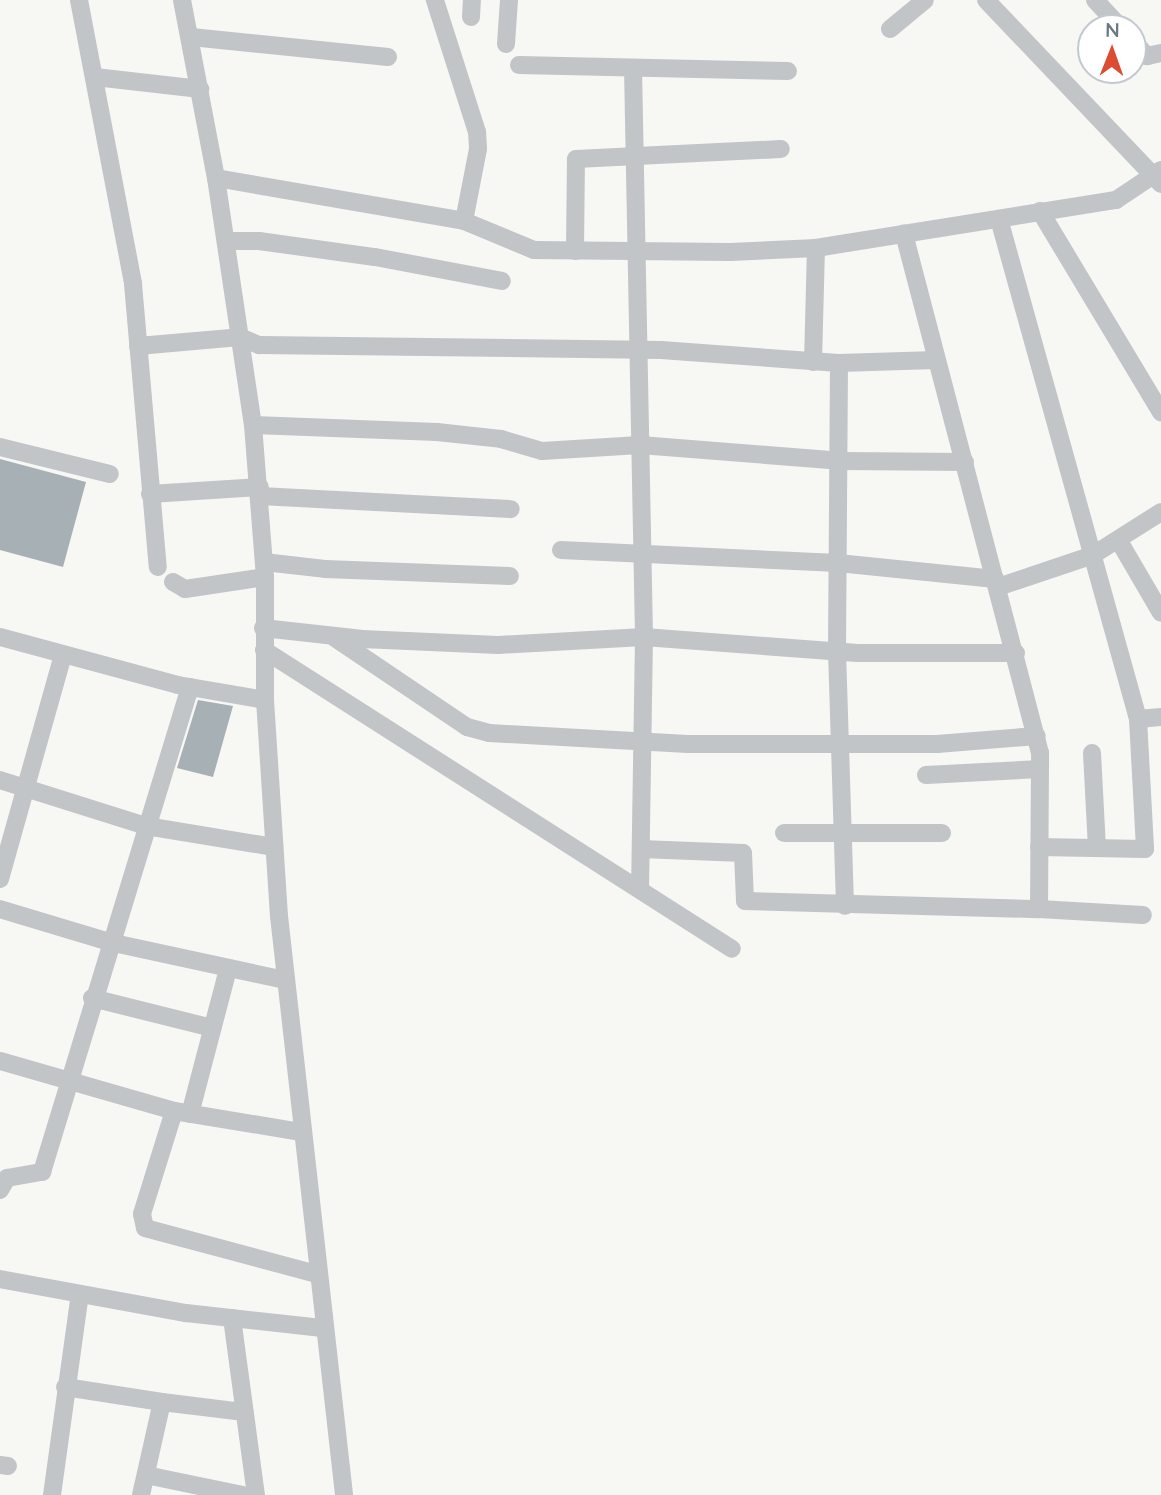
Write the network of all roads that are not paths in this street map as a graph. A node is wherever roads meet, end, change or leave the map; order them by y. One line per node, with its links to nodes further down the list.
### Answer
1 (79, 0): 16 (street)
2 (182, 0): 10 (street)
3 (435, 0): 24 (street)
4 (509, 0): 11 (street)
5 (925, 0): 9 (street)
6 (986, 0): 20 (street)
7 (1095, 0): 8 (street)
8 (1108, 14)
9 (890, 29)
10 (191, 37): 12 (street); 17 (street)
11 (506, 44)
12 (388, 57)
13 (519, 65): 14 (street)
14 (634, 68): 15 (street); 19 (street)
15 (788, 71)
16 (95, 78): 17 (street); 32 (street)
17 (200, 89): 21 (street)
18 (781, 149): 19 (street)
19 (635, 158): 28 (street); 29 (street)
20 (1159, 177): 22 (street)
21 (216, 178): 24 (street); 26 (street)
22 (1040, 211): 23 (street); 37 (street)
23 (999, 219): 25 (street); 51 (street)
24 (464, 221): 29 (street)
25 (904, 234): 27 (street); 34 (street)
26 (226, 241): 30 (street); 31 (street)
27 (816, 248): 28 (street); 35 (street)
28 (637, 249): 29 (street); 33 (street)
29 (575, 251)
30 (502, 281)
31 (240, 337): 32 (street); 33 (street); 38 (street)
32 (138, 346): 45 (street)
33 (638, 350): 35 (street); 39 (street)
34 (936, 360): 36 (street); 42 (street)
35 (813, 362): 36 (street)
36 (839, 363): 41 (street)
37 (1161, 412)
38 (253, 425): 39 (street); 44 (street)
39 (640, 445): 41 (street); 50 (street)
40 (0, 447): 43 (street)
41 (838, 461): 42 (street); 52 (street)
42 (965, 462): 57 (street)
43 (110, 474)
44 (260, 492): 45 (street); 46 (street); 54 (street)
45 (150, 494): 53 (street)
46 (510, 509)
47 (1161, 512): 48 (street)
48 (1119, 541): 51 (street); 58 (street)
49 (561, 550): 50 (street)
50 (643, 554): 52 (street); 62 (street)
51 (1093, 555): 57 (street); 70 (street)
52 (838, 563): 57 (street); 64 (street)
53 (158, 567)
54 (265, 569): 55 (street); 56 (street); 59 (street)
55 (510, 576)
56 (173, 582)
57 (997, 583): 65 (street)
58 (1161, 612)
59 (263, 628): 60 (street); 63 (street)
60 (332, 636): 62 (street); 72 (street)
61 (0, 637): 66 (street)
62 (644, 637): 64 (street); 72 (street)
63 (264, 650): 68 (street); 88 (street)
64 (837, 651): 65 (street); 73 (street)
65 (1016, 653): 71 (street)
66 (64, 655): 67 (street); 78 (street)
67 (190, 687): 68 (street); 79 (street)
68 (265, 700): 83 (street)
69 (1161, 717): 70 (street)
70 (1138, 719): 85 (street)
71 (1037, 736): 73 (street); 75 (street)
72 (643, 742): 73 (street); 86 (street)
73 (842, 744): 81 (street)
74 (1092, 754): 85 (street)
75 (1040, 769): 76 (street); 84 (street)
76 (926, 775)
77 (0, 780): 78 (street)
78 (28, 789): 79 (street); 87 (street)
79 (146, 826): 83 (street); 93 (street)
80 (784, 833): 81 (street)
81 (844, 833): 82 (street); 89 (street)
82 (942, 833)
83 (274, 847): 96 (street)
84 (1039, 847): 85 (street); 91 (street)
85 (1097, 848)
86 (641, 849): 88 (street); 89 (street)
87 (0, 879)
88 (640, 888): 94 (street)
89 (845, 906): 91 (street)
90 (0, 909): 93 (street)
91 (1039, 909): 92 (street)
92 (1143, 915)
93 (110, 942): 95 (street); 97 (street)
94 (732, 949)
95 (228, 969): 96 (street); 98 (street)
96 (285, 980): 102 (street)
97 (92, 998): 98 (street); 100 (street)
98 (212, 1028): 101 (street)
99 (0, 1061): 100 (street)
100 (71, 1082): 101 (street); 103 (street)
101 (182, 1112): 102 (street); 104 (street)
102 (301, 1132): 104 (street)
103 (0, 1190)
104 (317, 1274): 108 (street)
105 (0, 1279): 106 (street)
106 (80, 1294): 107 (street); 109 (street)
107 (232, 1318): 108 (street); 111 (street)
108 (322, 1328): 117 (street)
109 (65, 1387): 110 (street); 113 (street)
110 (162, 1402): 111 (street); 112 (street)
111 (244, 1412): 116 (street)
112 (146, 1475): 114 (street); 115 (street)
113 (52, 1495)
114 (141, 1495)
115 (243, 1495)
116 (256, 1495)
117 (344, 1495)

